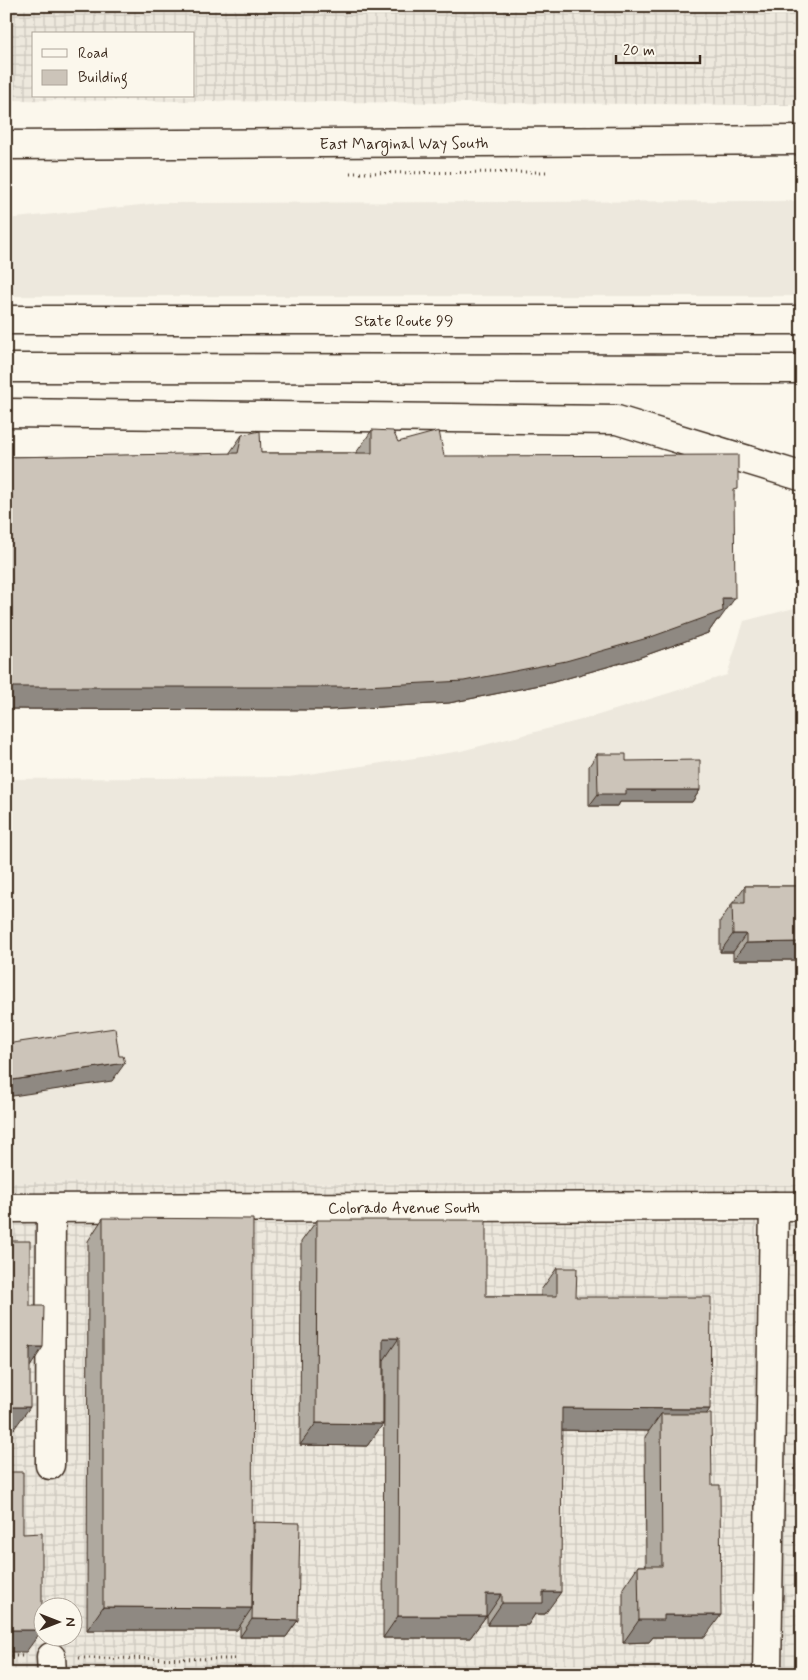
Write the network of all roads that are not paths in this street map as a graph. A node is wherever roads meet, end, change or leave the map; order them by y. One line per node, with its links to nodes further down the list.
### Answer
1 (802, 140): 2 (main road, East Marginal Way South)
2 (6, 145)
3 (6, 320): 4 (main road, State Route 99)
4 (802, 320)
5 (6, 368): 6 (main road)
6 (802, 369)
7 (6, 413): 8 (main road)
8 (800, 476)
9 (774, 1206): 10 (main road, Colorado Avenue South); 12 (main road, Colorado Avenue South); 14 (main road)
10 (802, 1206)
11 (6, 1208): 12 (main road, Colorado Avenue South)
12 (51, 1208): 13 (main road)
13 (50, 1464)
14 (767, 1674)

